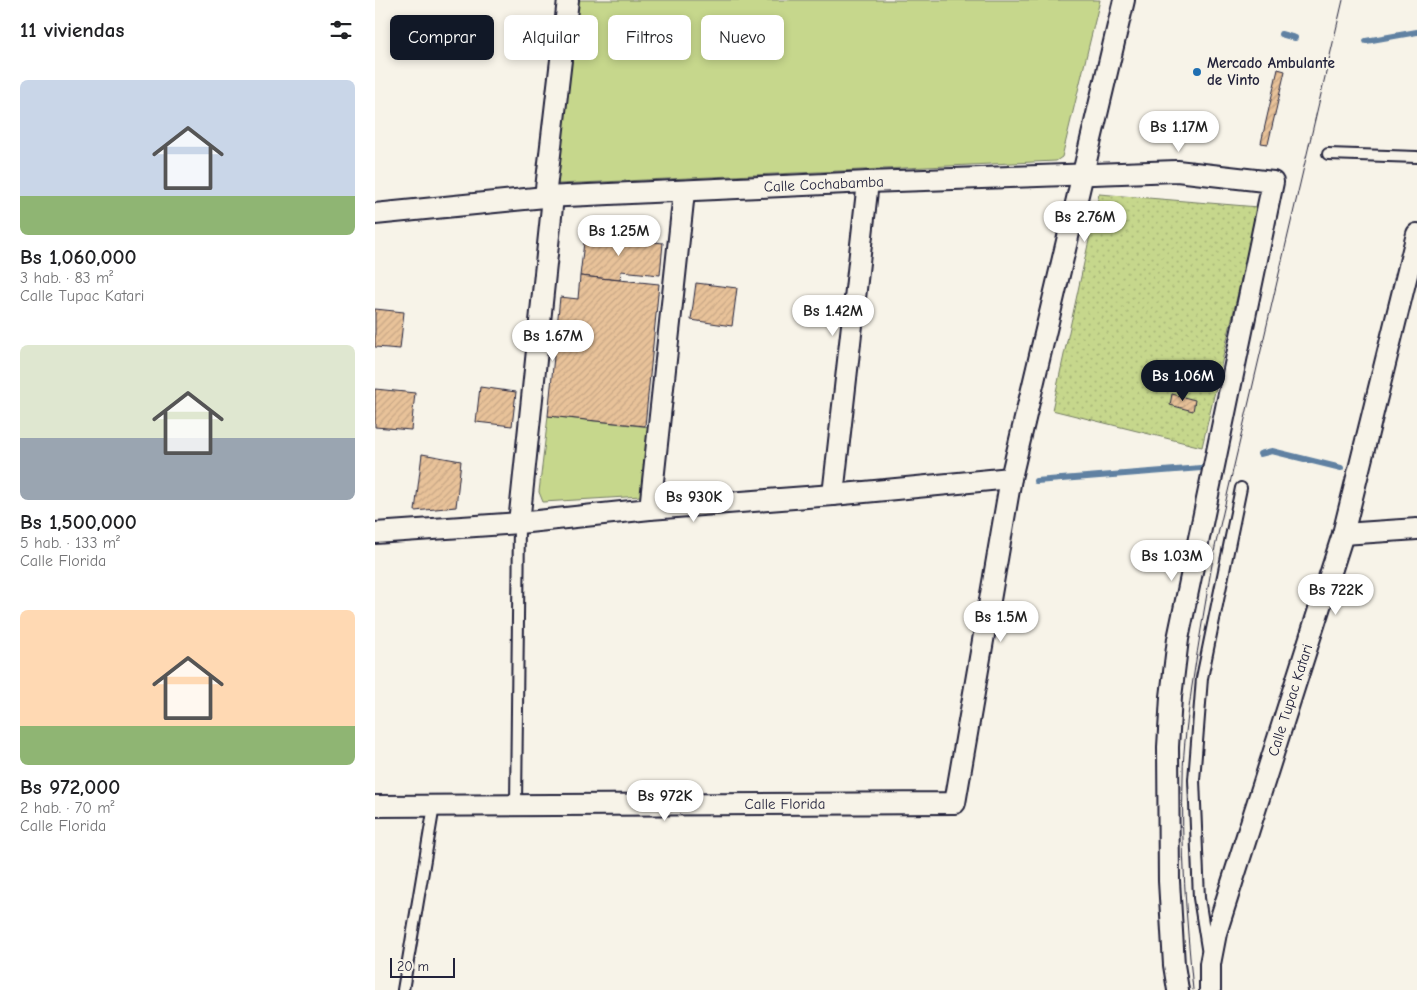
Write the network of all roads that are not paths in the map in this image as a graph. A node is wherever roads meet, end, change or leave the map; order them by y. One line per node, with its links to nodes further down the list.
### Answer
1 (569, 0): 8 (street)
2 (1125, 0): 5 (street)
3 (1327, 154): 4 (lane)
4 (1417, 158)
5 (1083, 175): 6 (street, Calle Cochabamba); 11 (street); 24 (street, Calle Cochabamba)
6 (868, 182): 7 (street, Calle Cochabamba); 13 (street)
7 (684, 192): 8 (street, Calle Cochabamba); 14 (street)
8 (549, 197): 9 (street, Calle Cochabamba); 15 (street)
9 (375, 214)
10 (1417, 234): 18 (street, Calle Tupac Katari)
11 (1011, 478): 13 (street); 19 (street, Calle Florida)
12 (1241, 488): 22 (lane)
13 (833, 495): 14 (street)
14 (649, 509): 15 (street)
15 (519, 523): 17 (street); 19 (lane)
16 (1417, 529): 18 (street)
17 (375, 533)
18 (1343, 534): 22 (street, Calle Tupac Katari)
19 (516, 805): 21 (street, Calle Florida)
20 (375, 806): 21 (street, Calle Florida)
21 (434, 806): 23 (lane)
22 (1210, 964): 25 (street, Calle Tupac Katari)
23 (403, 990)
24 (1178, 990)
25 (1210, 990)

